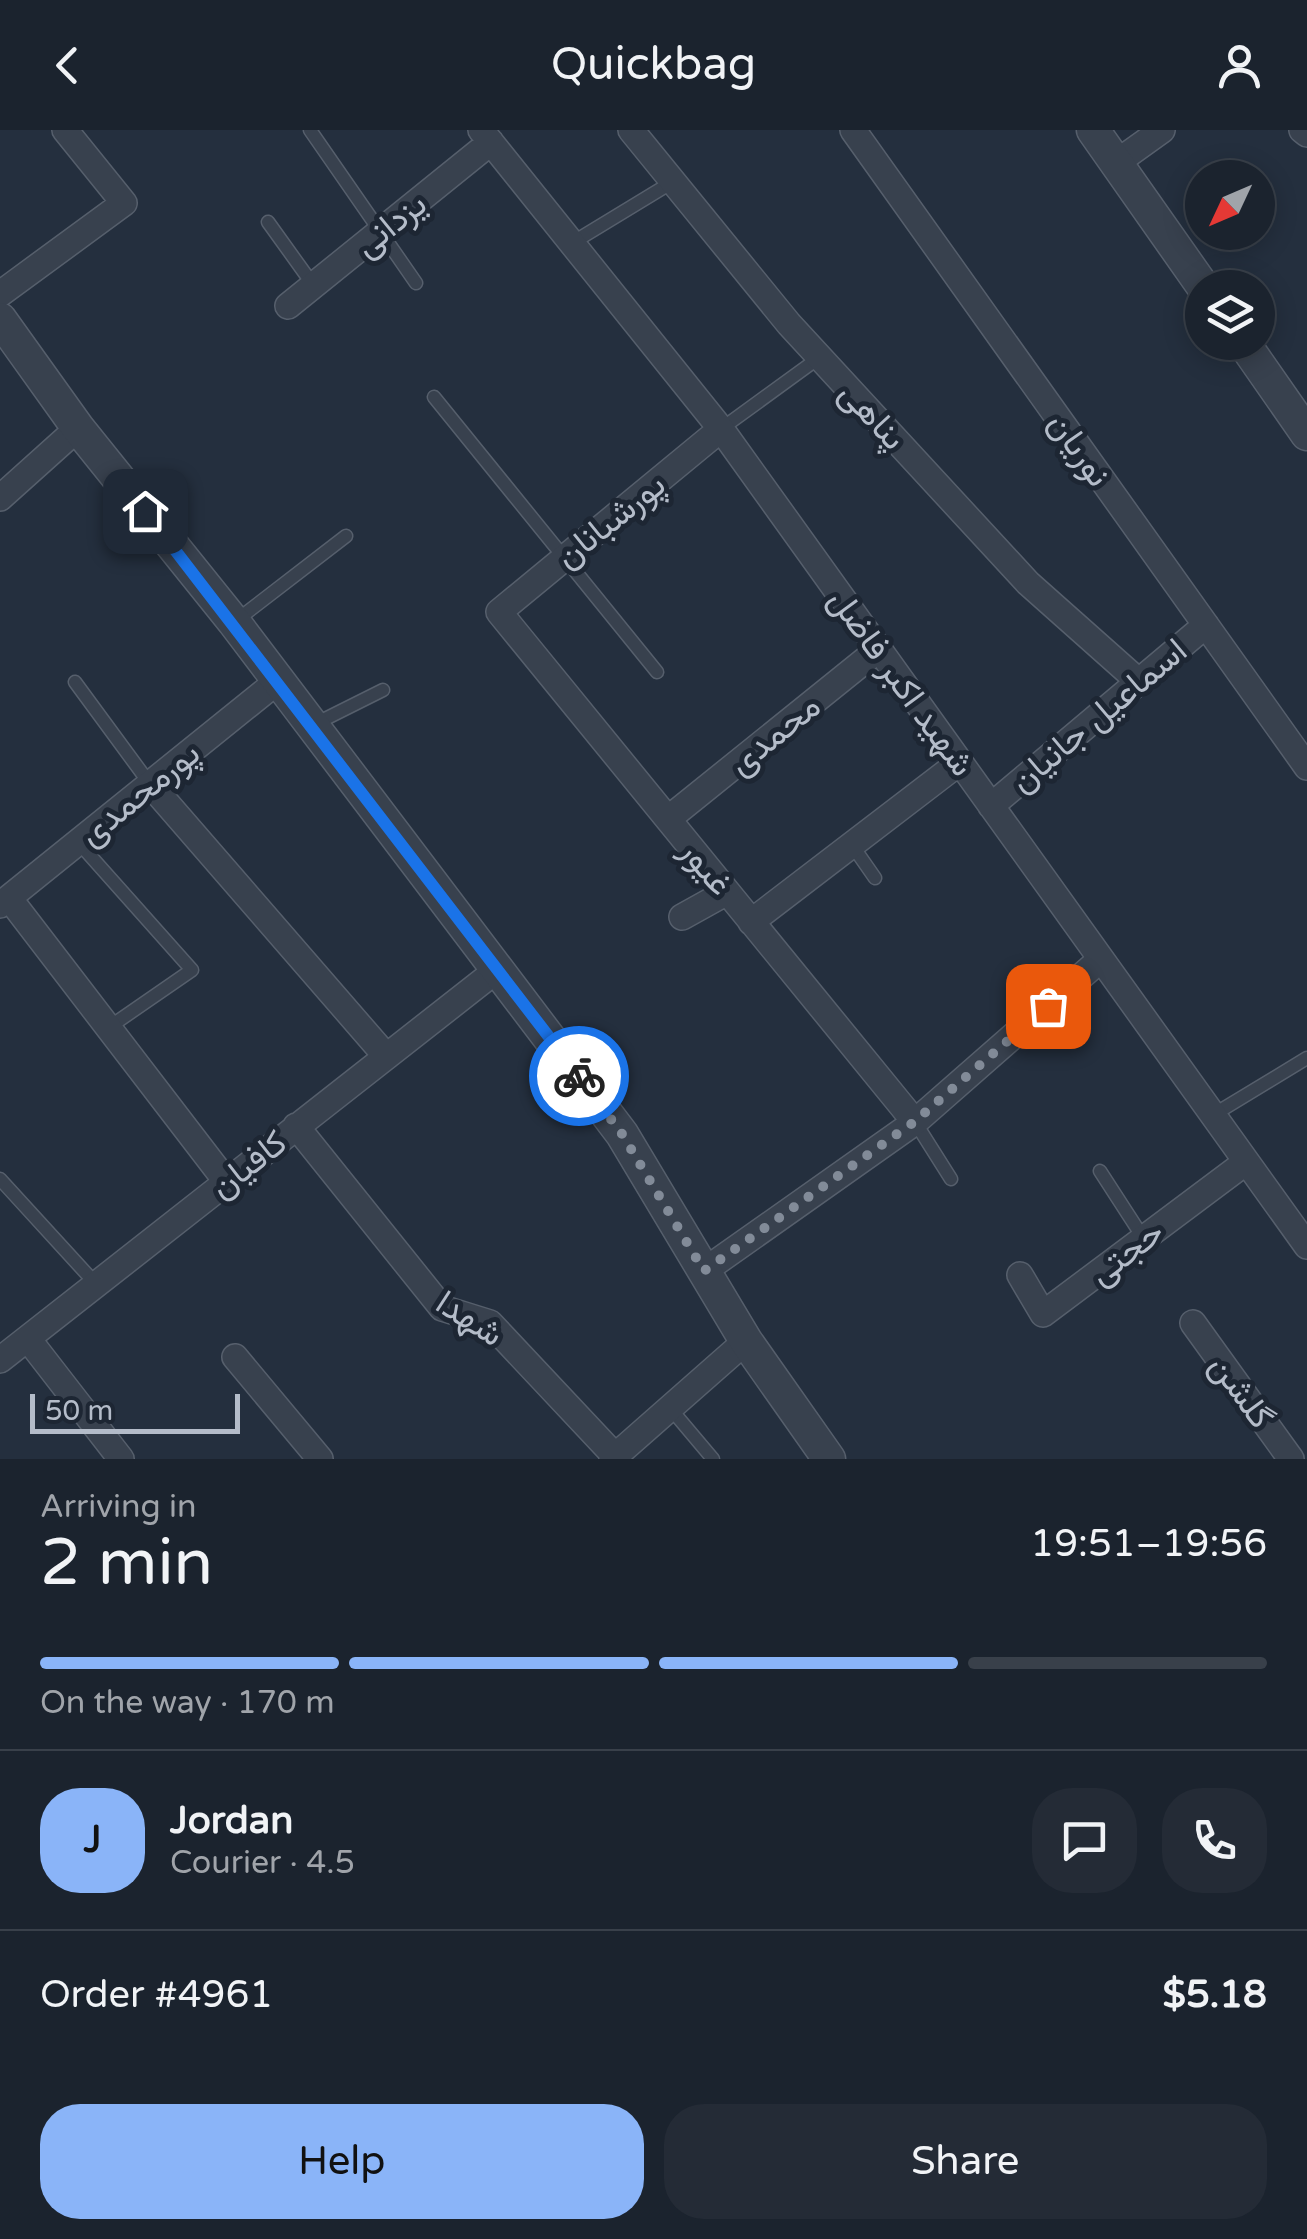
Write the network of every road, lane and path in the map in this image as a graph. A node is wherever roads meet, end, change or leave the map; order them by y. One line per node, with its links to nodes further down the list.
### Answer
1 (65, 130): 16 (street)
2 (310, 130): 11 (lane)
3 (631, 130): 9 (street, پناهی)
4 (853, 130): 30 (street, نوریان)
5 (1092, 130): 8 (street)
6 (1162, 130): 8 (street)
7 (486, 136): 11 (street, یزدانی); 12 (street, شهید اکبر فاضل)
8 (1116, 163): 13 (street)
9 (674, 180): 12 (lane); 19 (street, پناهی)
10 (268, 222): 15 (lane)
11 (382, 230): 14 (lane); 15 (street, یزدانی)
12 (572, 242): 23 (street, شهید اکبر فاضل)
13 (1191, 270)
14 (416, 283)
15 (314, 286): 17 (street, یزدانی)
16 (0, 294)
17 (288, 306)
18 (0, 319): 22 (street)
19 (820, 357): 23 (lane); 34 (street, پناهی)
20 (1255, 360): 24 (street)
21 (434, 398): 27 (lane)
22 (78, 428): 25 (street); 29 (street)
23 (721, 429): 27 (street, پورشبانان); 31 (street, شهید اکبر فاضل)
24 (1307, 434)
25 (0, 498)
26 (346, 536): 29 (lane)
27 (563, 560): 28 (street, پورشبانان); 32 (lane)
28 (499, 612): 42 (street, غیور)
29 (234, 622): 33 (street)
30 (1206, 625): 34 (street, اسماعیل جانیان); 39 (street, نوریان)
31 (879, 649): 38 (street, شهید اکبر فاضل); 42 (street, محمدی)
32 (657, 672)
33 (278, 680): 37 (street); 40 (street, پورمحمدی)
34 (1136, 680): 41 (street, اسماعیل جانیان)
35 (75, 682): 40 (lane)
36 (382, 690): 37 (lane)
37 (313, 725): 51 (street)
38 (960, 762): 41 (street, شهید اکبر فاضل); 44 (street)
39 (1307, 767)
40 (150, 784): 43 (street, پورمحمدی); 53 (street)
41 (991, 806): 50 (street, شهید اکبر فاضل)
42 (668, 819): 46 (street, غیور)
43 (78, 842): 47 (street, پورمحمدی); 52 (lane)
44 (852, 845): 45 (lane); 49 (street)
45 (875, 878)
46 (727, 892): 48 (street); 49 (street, غیور)
47 (3, 897): 52 (street)
48 (682, 917)
49 (752, 922): 56 (street, غیور)
50 (1101, 959): 55 (street, شهید اکبر فاضل); 56 (street)
51 (498, 969): 53 (street, کافیان); 65 (street)
52 (108, 1028): 62 (street)
53 (386, 1056): 57 (street, کافیان)
54 (1307, 1058): 55 (lane)
55 (1213, 1115): 58 (street, شهید اکبر فاضل)
56 (914, 1122): 61 (lane); 65 (street)
57 (296, 1126): 62 (street, کافیان); 74 (street, شهدا)
58 (1246, 1162): 63 (street, حجتی); 64 (street, شهید اکبر فاضل)
59 (1100, 1170): 63 (lane)
60 (0, 1179): 67 (lane)
61 (951, 1179)
62 (226, 1180): 67 (street, کافیان)
63 (1144, 1238): 66 (street, حجتی)
64 (1307, 1246)
65 (704, 1271): 70 (street)
66 (1020, 1274)
67 (96, 1284): 69 (street, کافیان)
68 (1194, 1323): 79 (street, گلشن)
69 (28, 1338): 72 (street, کافیان); 75 (street)
70 (746, 1342): 73 (street); 78 (street)
71 (235, 1357): 76 (street)
72 (0, 1360)
73 (670, 1408): 74 (street); 77 (lane)
74 (613, 1458)
75 (121, 1459)
76 (320, 1459)
77 (714, 1459)
78 (828, 1459)
79 (1292, 1459)

